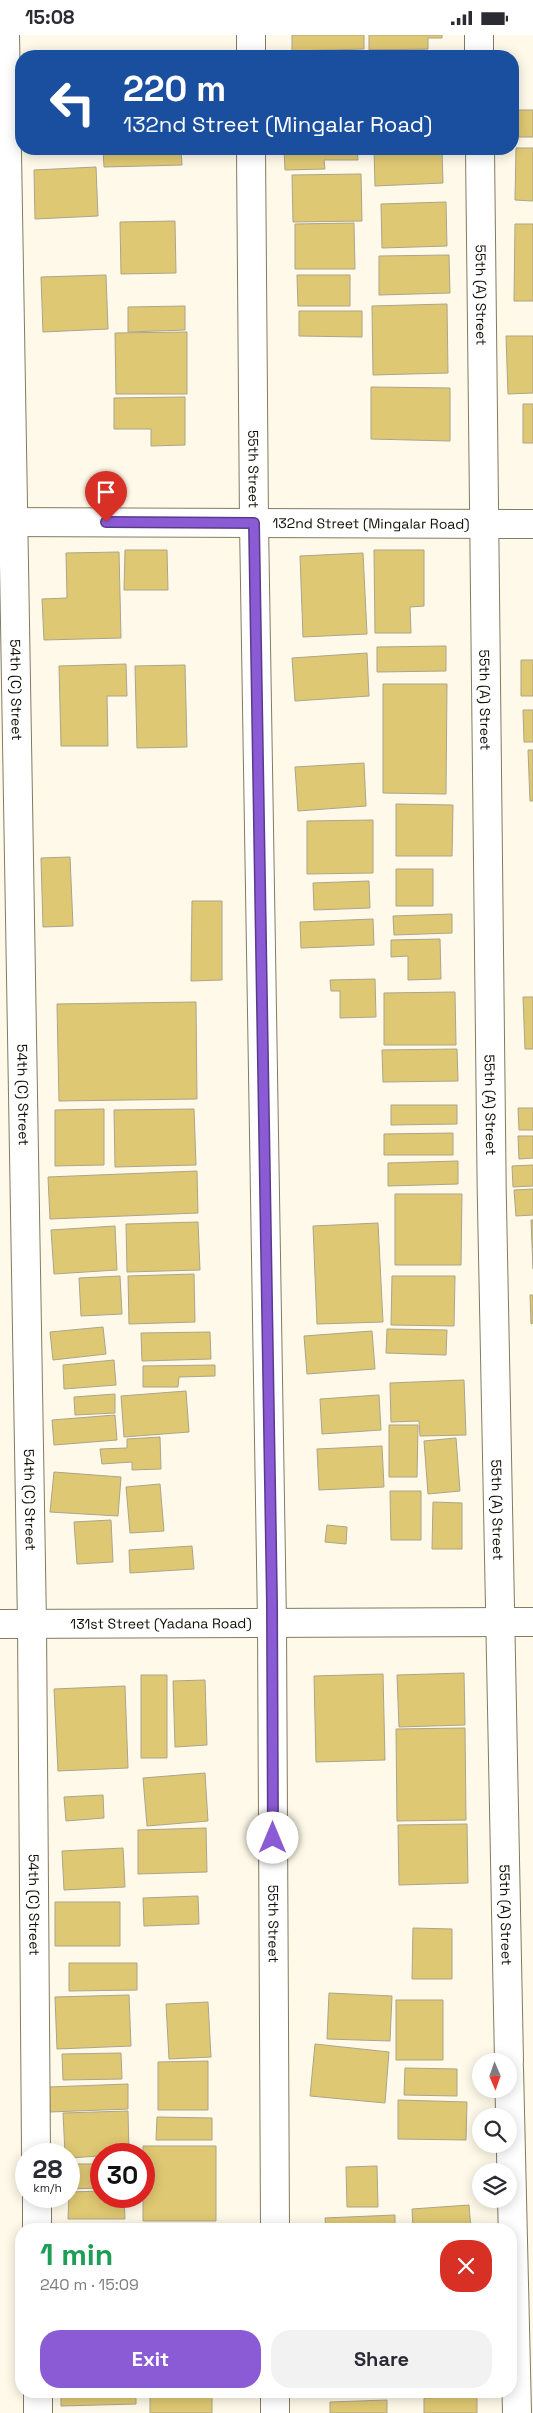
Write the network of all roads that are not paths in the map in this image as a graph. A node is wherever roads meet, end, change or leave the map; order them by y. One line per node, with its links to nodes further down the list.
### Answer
1 (5, 35): 8 (street, 54th (C) Street)
2 (250, 35): 4 (street)
3 (479, 35): 5 (street)
4 (251, 50)
5 (479, 50)
6 (251, 155): 9 (street, 55th Street)
7 (480, 155): 10 (street, 55th (A) Street)
8 (6, 522): 9 (street, 132nd Street (Mingalar Road)); 16 (street, 54th (C) Street)
9 (254, 523): 10 (street, 132nd Street (Mingalar Road)); 14 (street, 55th Street)
10 (482, 524): 11 (street, 132nd Street (Mingalar Road)); 12 (street, 55th (A) Street)
11 (533, 524)
12 (498, 1622): 13 (street, 131st Street (Yadana Road)); 14 (street, 131st Street (Yadana Road)); 17 (street, 55th (A) Street)
13 (533, 1622)
14 (272, 1623): 16 (street, 131st Street (Yadana Road)); 22 (street, 55th Street)
15 (0, 1624): 16 (street, 131st Street (Yadana Road))
16 (32, 1624): 19 (street, 54th (C) Street)
17 (509, 2053)
18 (510, 2098): 23 (street)
19 (36, 2143)
20 (36, 2208): 21 (street)
21 (37, 2223)
22 (275, 2223)
23 (513, 2223)
24 (38, 2398): 27 (street)
25 (275, 2398): 28 (street)
26 (517, 2398): 29 (street)
27 (38, 2413)
28 (276, 2413)
29 (517, 2413)

